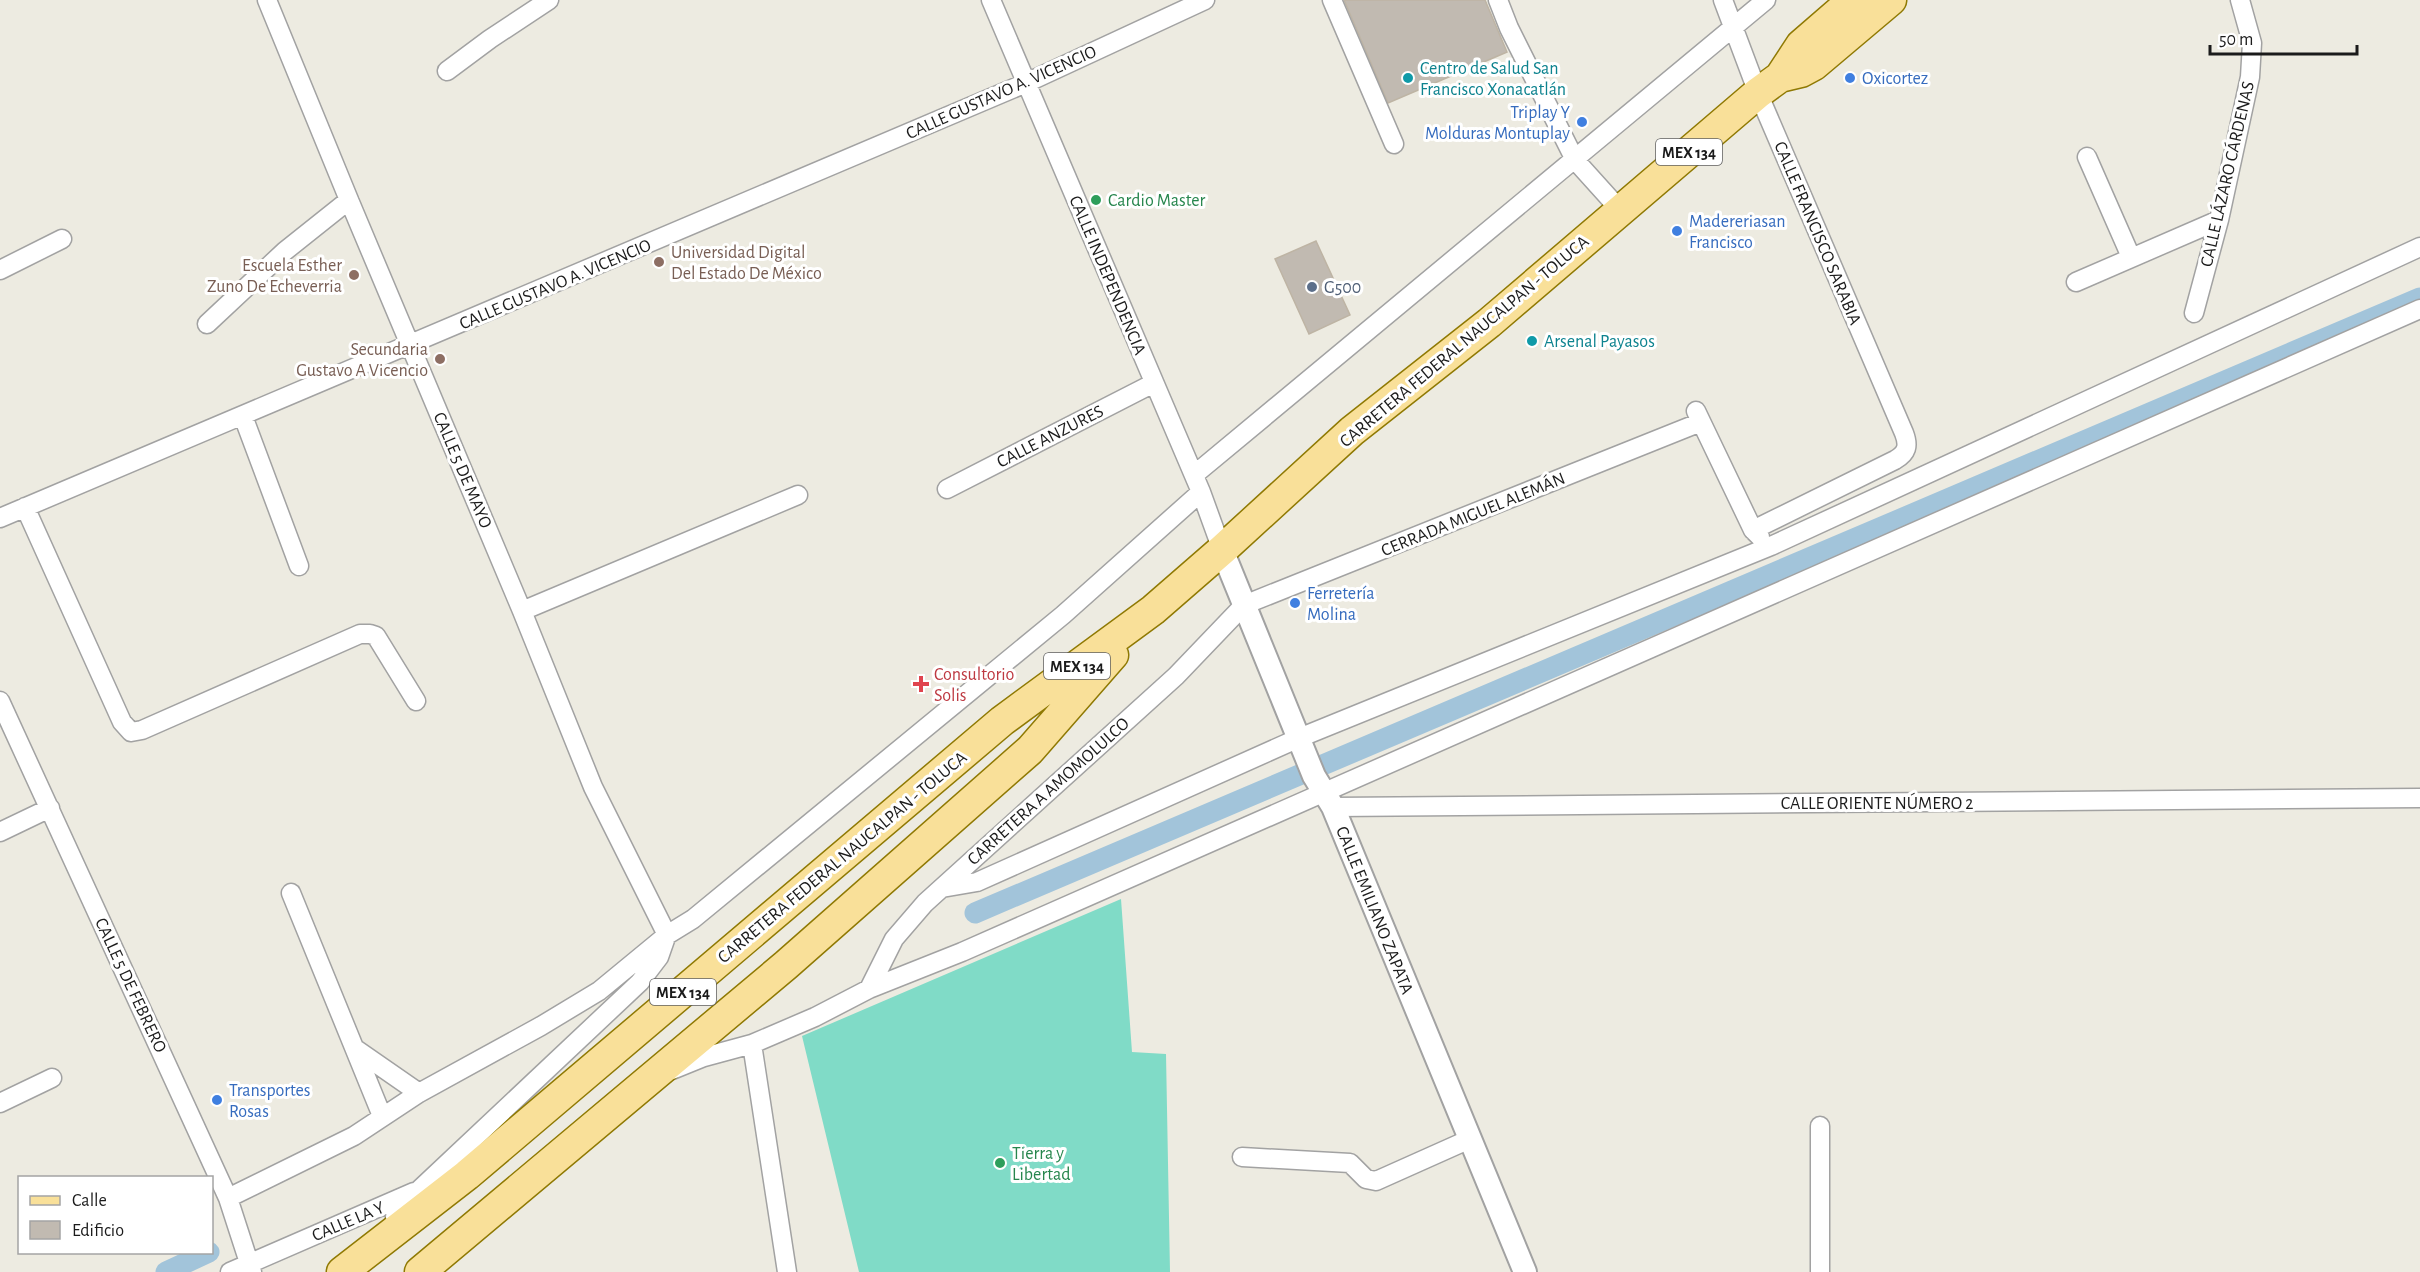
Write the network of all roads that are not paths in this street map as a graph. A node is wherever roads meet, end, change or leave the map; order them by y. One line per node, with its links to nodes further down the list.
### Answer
1 (267, 0): 19 (street, CALLE 5 DE MAYO)
2 (549, 0): 13 (street)
3 (991, 0): 14 (street, CALLE INDEPENDENCIA)
4 (1205, 0): 14 (street, CALLE GUSTAVO A. VICENCIO)
5 (1332, 0): 16 (street)
6 (1498, 0): 18 (street)
7 (1723, 0): 12 (street, CALLE FRANCISCO SARABIA)
8 (1766, 0): 12 (street)
9 (1853, 0): 15 (main road, CARRETERA FEDERAL NAUCALPAN - TOLUCA / MEX 134)
10 (1891, 0): 15 (main road, CARRETERA FEDERAL NAUCALPAN - TOLUCA / MEX 134)
11 (2240, 0): 21 (street, CALLE LÁZARO CÁRDENAS)
12 (1733, 28): 15 (street, CALLE FRANCISCO SARABIA); 18 (street)
13 (447, 71)
14 (1026, 83): 30 (street, CALLE GUSTAVO A. VICENCIO); 31 (street, CALLE INDEPENDENCIA)
15 (1769, 85): 20 (main road, CARRETERA FEDERAL NAUCALPAN - TOLUCA / MEX 134); 39 (street, CALLE FRANCISCO SARABIA)
16 (1394, 144)
17 (2087, 158): 24 (street)
18 (1575, 160): 20 (street); 33 (street)
19 (349, 200): 29 (street); 30 (street, CALLE 5 DE MAYO)
20 (1621, 211): 41 (main road, CARRETERA FEDERAL NAUCALPAN - TOLUCA / MEX 134)
21 (2219, 220): 24 (street); 28 (street, CALLE LÁZARO CÁRDENAS)
22 (62, 239): 25 (street)
23 (2420, 247): 40 (street)
24 (2131, 257): 26 (street)
25 (0, 270)
26 (2076, 282)
27 (2420, 309): 48 (street)
28 (2194, 313)
29 (207, 324)
30 (411, 345): 32 (street, CALLE GUSTAVO A. VICENCIO); 45 (street, CALLE 5 DE MAYO)
31 (1154, 383): 33 (street, CALLE INDEPENDENCIA); 34 (street, CALLE ANZURES)
32 (243, 416): 37 (street, CALLE GUSTAVO A. VICENCIO); 42 (street)
33 (1194, 475): 35 (street, CALLE INDEPENDENCIA)
34 (947, 489)
35 (1201, 492): 41 (street, CALLE INDEPENDENCIA); 54 (street)
36 (798, 495): 45 (street)
37 (26, 507): 38 (street, CALLE GUSTAVO A. VICENCIO); 47 (street)
38 (0, 518)
39 (1753, 530): 40 (street); 43 (street, CERRADA MIGUEL ALEMÁN)
40 (1771, 546): 48 (street)
41 (1222, 550): 43 (street, CALLE EMILIANO ZAPATA); 44 (main road, CARRETERA FEDERAL NAUCALPAN - TOLUCA / MEX 134)
42 (299, 566)
43 (1244, 605): 48 (street, CALLE EMILIANO ZAPATA); 52 (street, CARRETERA A AMOMOLULCO)
44 (1152, 610): 59 (main road, CARRETERA FEDERAL NAUCALPAN - TOLUCA / MEX 134); 66 (main road, CARRETERA FEDERAL NAUCALPAN - TOLUCA / MEX 134)
45 (522, 611): 54 (street, CALLE 5 DE MAYO)
46 (0, 701): 50 (street, CALLE 5 DE FEBRERO)
47 (416, 701)
48 (1316, 774): 49 (street, CALLE ORIENTE NÚMERO 2); 52 (street); 55 (street); 64 (street, CALLE EMILIANO ZAPATA)
49 (2420, 798)
50 (50, 808): 51 (street); 68 (street, CALLE 5 DE FEBRERO)
51 (0, 832)
52 (942, 888): 55 (street, CARRETERA A AMOMOLULCO)
53 (291, 893): 57 (street)
54 (667, 935): 60 (street); 67 (street)
55 (869, 989): 56 (street)
56 (752, 1044): 59 (street); 73 (street)
57 (357, 1050): 60 (street); 62 (street)
58 (52, 1078): 61 (street)
59 (641, 1086): 72 (main road, CARRETERA FEDERAL NAUCALPAN - TOLUCA / MEX 134)
60 (419, 1093): 62 (street)
61 (2, 1098)
62 (382, 1116): 68 (street)
63 (1820, 1126): 75 (street)
64 (1470, 1139): 65 (street); 74 (street, CALLE EMILIANO ZAPATA)
65 (1242, 1157)
66 (467, 1175): 67 (street, CALLE LA Y); 69 (main road, CARRETERA FEDERAL NAUCALPAN - TOLUCA / MEX 134)
67 (419, 1190): 69 (street); 70 (street, CALLE LA Y)
68 (230, 1204): 70 (street, CALLE 5 DE FEBRERO)
69 (350, 1265)
70 (251, 1268): 71 (street, CALLE LA Y)
71 (230, 1272)
72 (420, 1272)
73 (787, 1272)
74 (1525, 1272)
75 (1820, 1272)

